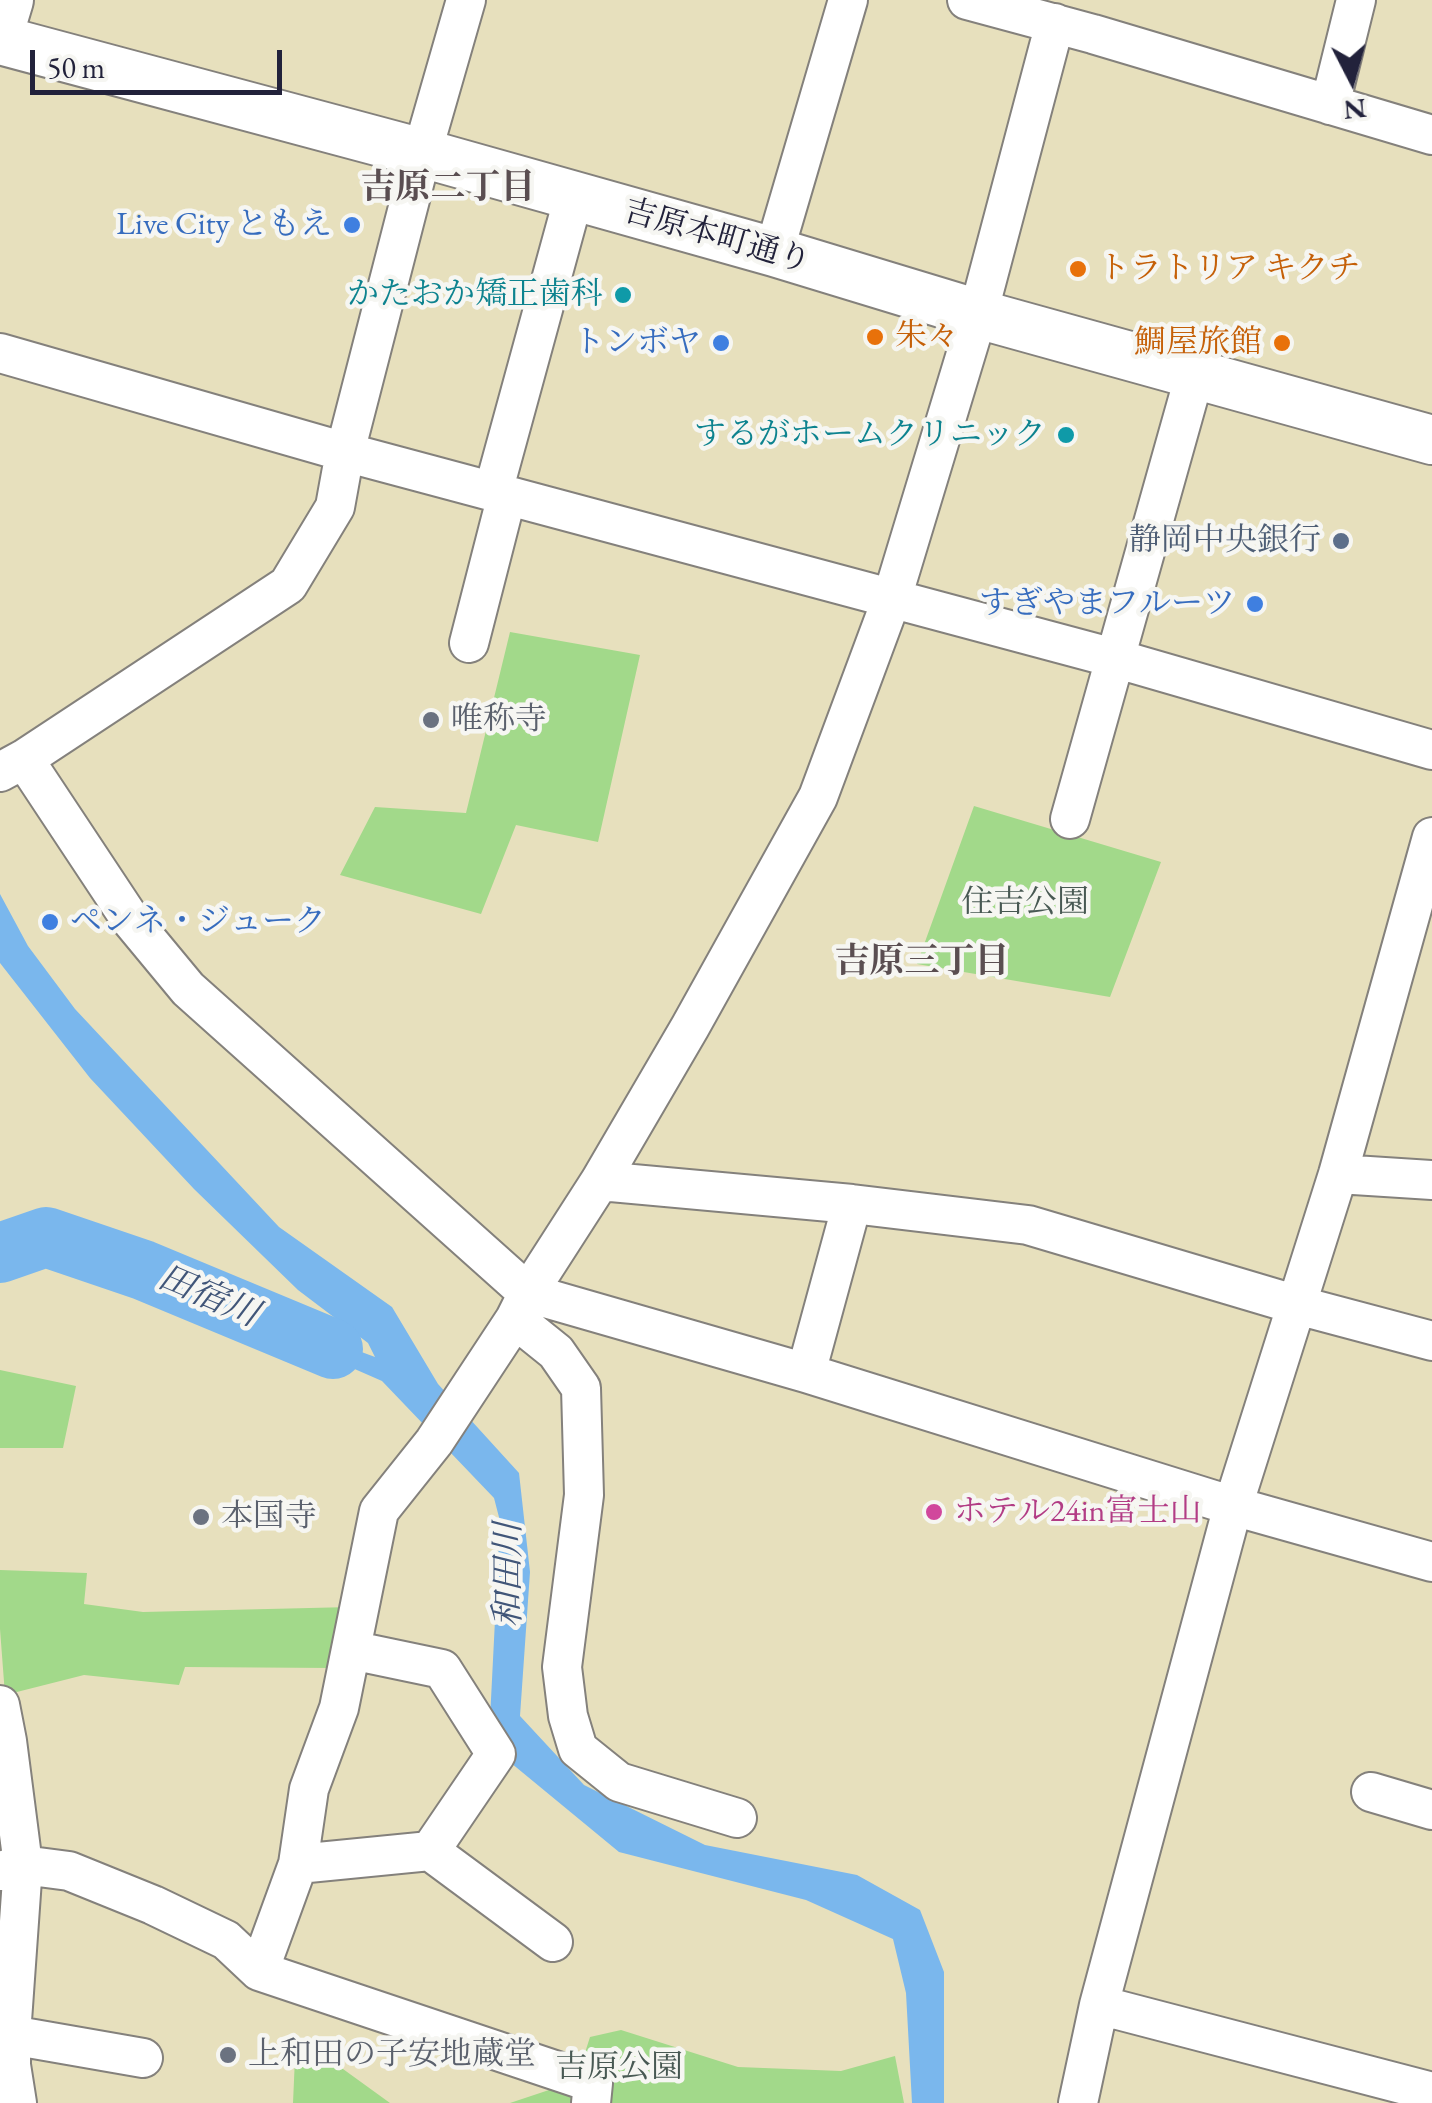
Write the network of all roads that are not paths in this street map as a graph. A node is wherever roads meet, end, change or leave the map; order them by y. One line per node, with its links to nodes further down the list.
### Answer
1 (9, 0): 8 (main road)
2 (466, 0): 12 (street)
3 (848, 0): 14 (street)
4 (967, 0): 7 (street)
5 (1356, 0): 10 (street)
6 (1098, 17): 7 (street); 10 (street)
7 (1055, 24): 15 (street)
8 (0, 30)
9 (0, 40): 12 (main road, 吉原本町通り)
10 (1330, 105): 11 (street)
11 (1432, 135)
12 (422, 153): 13 (main road, 吉原本町通り); 19 (street)
13 (574, 196): 14 (main road, 吉原本町通り); 20 (street)
14 (774, 252): 15 (main road, 吉原本町通り)
15 (978, 314): 17 (main road, 吉原本町通り); 21 (street)
16 (0, 353): 19 (street)
17 (1195, 374): 18 (main road, 吉原本町通り); 23 (street)
18 (1432, 440)
19 (345, 452): 20 (street); 25 (street)
20 (500, 493): 21 (street); 22 (street)
21 (892, 598): 23 (street); 30 (street)
22 (469, 643)
23 (1114, 658): 24 (street); 26 (street)
24 (1432, 750)
25 (12, 766): 33 (street)
26 (1070, 819)
27 (1432, 837): 28 (street)
28 (1338, 1174): 29 (street); 32 (street)
29 (1432, 1180)
30 (600, 1181): 31 (street); 33 (street)
31 (852, 1204): 32 (street); 35 (street)
32 (1297, 1305): 34 (street); 36 (street)
33 (522, 1306): 35 (street); 38 (street); 42 (street)
34 (1432, 1341)
35 (806, 1373): 36 (street)
36 (1233, 1506): 37 (street); 48 (street)
37 (1432, 1562)
38 (352, 1650): 43 (street); 44 (street)
39 (0, 1705): 45 (street)
40 (1370, 1792): 41 (street)
41 (1432, 1810)
42 (737, 1818)
43 (430, 1851): 44 (street); 46 (street)
44 (298, 1864): 47 (street)
45 (12, 1868): 47 (street); 49 (street)
46 (552, 1942)
47 (258, 1971): 53 (street)
48 (1099, 2005): 51 (street); 54 (street)
49 (12, 2035): 50 (street); 52 (street)
50 (143, 2058)
51 (1432, 2092)
52 (17, 2103)
53 (591, 2103)
54 (1078, 2103)

